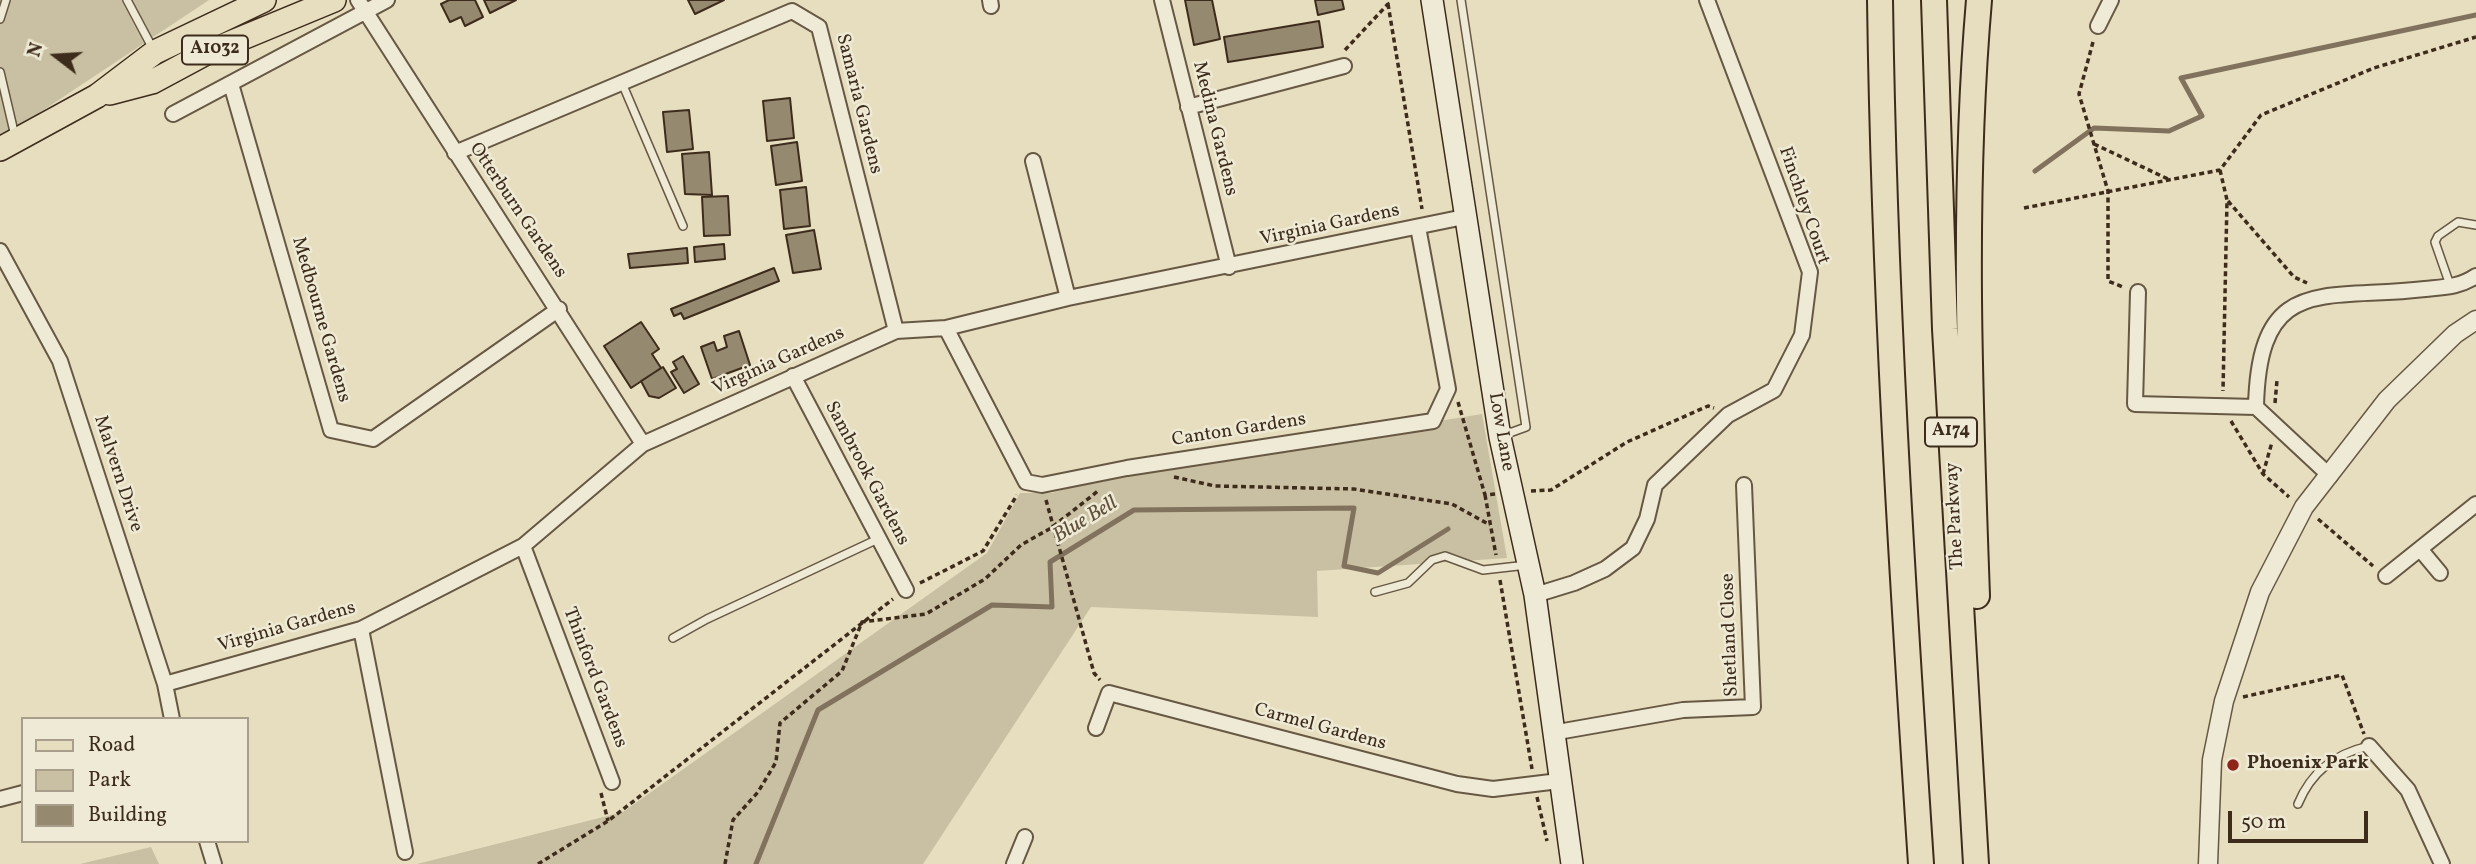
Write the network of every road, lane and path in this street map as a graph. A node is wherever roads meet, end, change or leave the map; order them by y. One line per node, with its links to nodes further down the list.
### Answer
1 (6, 0): 16 (lane)
2 (127, 0): 19 (lane)
3 (264, 0): 19 (main road, A1032)
4 (334, 0): 24 (main road, A1032)
5 (387, 0): 15 (street)
6 (1162, 0): 25 (street, Medina Gardens)
7 (1432, 0): 35 (main road, Low Lane)
8 (1461, 0): 54 (lane)
9 (1707, 0): 53 (street, Finchley Court)
10 (1878, 0): 104 (highway)
11 (1934, 0): 92 (highway, The Parkway / A174)
12 (1979, 0): 92 (highway, A174)
13 (2111, 0): 17 (street)
14 (1387, 2): 20 (path); 38 (path)
15 (362, 5): 22 (street); 29 (street, Otterburn Gardens)
16 (0, 19)
17 (2098, 26): 27 (path)
18 (2476, 37): 31 (path)
19 (155, 52): 24 (main road, A1032)
20 (1343, 66): 25 (street)
21 (0, 72): 28 (lane)
22 (231, 83): 26 (street); 46 (street, Medbourne Gardens)
23 (622, 83): 29 (street, Samaria Gardens); 37 (lane); 49 (street, Samaria Gardens)
24 (97, 96): 28 (main road, A1032)
25 (1188, 107): 40 (street, Medina Gardens)
26 (173, 114)
27 (2094, 144): 31 (path); 32 (path)
28 (8, 145)
29 (455, 153): 46 (street, Otterburn Gardens)
30 (1033, 161): 45 (street)
31 (2169, 180): 32 (path)
32 (2108, 191): 34 (path); 43 (path)
33 (2227, 200): 44 (path)
34 (2024, 208)
35 (1464, 217): 38 (street, Virginia Gardens); 54 (main road, Low Lane)
36 (2476, 225): 42 (lane)
37 (683, 226)
38 (1421, 226): 40 (street, Virginia Gardens); 51 (street)
39 (0, 251): 80 (street, Malvern Drive)
40 (1229, 267): 45 (street, Virginia Gardens)
41 (2476, 276): 42 (street)
42 (2451, 286): 44 (street)
43 (2138, 292): 52 (street)
44 (2334, 295): 52 (street)
45 (1068, 298): 48 (street, Virginia Gardens)
46 (559, 309): 55 (street, Otterburn Gardens)
47 (2476, 320): 58 (street)
48 (946, 328): 49 (street, Virginia Gardens); 59 (street)
49 (896, 331): 50 (street, Virginia Gardens)
50 (793, 376): 55 (street, Virginia Gardens); 67 (street, Sambrook Gardens)
51 (1448, 389): 56 (street, Canton Gardens); 63 (path)
52 (2256, 407): 58 (street)
53 (1728, 415): 62 (path); 76 (street, Finchley Court)
54 (1500, 437): 62 (main road, Low Lane)
55 (643, 444): 68 (street, Virginia Gardens)
56 (1127, 468): 60 (street, Canton Gardens); 66 (path)
57 (1165, 476): 65 (path)
58 (2330, 476): 82 (street)
59 (1026, 482): 60 (street, Canton Gardens); 74 (path)
60 (1042, 485): 66 (path)
61 (1744, 485): 85 (street, Shetland Close)
62 (1511, 491): 63 (path); 70 (main road, Low Lane)
63 (1485, 495): 65 (path)
64 (2476, 504): 69 (street)
65 (1490, 525): 71 (path)
66 (1051, 528): 77 (path); 81 (path)
67 (879, 539): 74 (street, Sambrook Gardens); 79 (lane)
68 (523, 546): 78 (street, Virginia Gardens); 88 (street, Thinford Gardens)
69 (2420, 549): 72 (street); 73 (street)
70 (1528, 564): 71 (lane); 76 (main road, Low Lane)
71 (1498, 569): 75 (lane); 89 (path)
72 (2440, 573)
73 (2386, 576)
74 (906, 590): 77 (path)
75 (1375, 592)
76 (1535, 595): 85 (main road, Low Lane)
77 (862, 622): 94 (path); 101 (path)
78 (361, 629): 80 (street, Virginia Gardens); 98 (street)
79 (673, 638)
80 (165, 684): 83 (street, Malvern Drive)
81 (1109, 693): 84 (street); 89 (street, Carmel Gardens)
82 (2224, 701): 86 (path); 106 (street)
83 (172, 717)
84 (1096, 728)
85 (1552, 733): 87 (main road, Low Lane)
86 (2369, 746): 93 (lane); 107 (street)
87 (1559, 781): 89 (street, Carmel Gardens); 103 (main road, Low Lane)
88 (612, 782): 94 (path)
89 (1534, 784): 97 (path)
90 (21, 794): 91 (street)
91 (0, 799)
92 (1972, 800): 105 (highway, The Parkway / A174)
93 (2298, 804)
94 (608, 821): 100 (path)
95 (1025, 837): 102 (street)
96 (208, 843): 99 (street)
97 (1549, 851)
98 (405, 852)
99 (214, 864)
100 (538, 864)
101 (725, 864)
102 (1014, 864)
103 (1572, 864)
104 (1921, 864)
105 (1976, 864)
106 (2208, 864)
107 (2442, 864)

